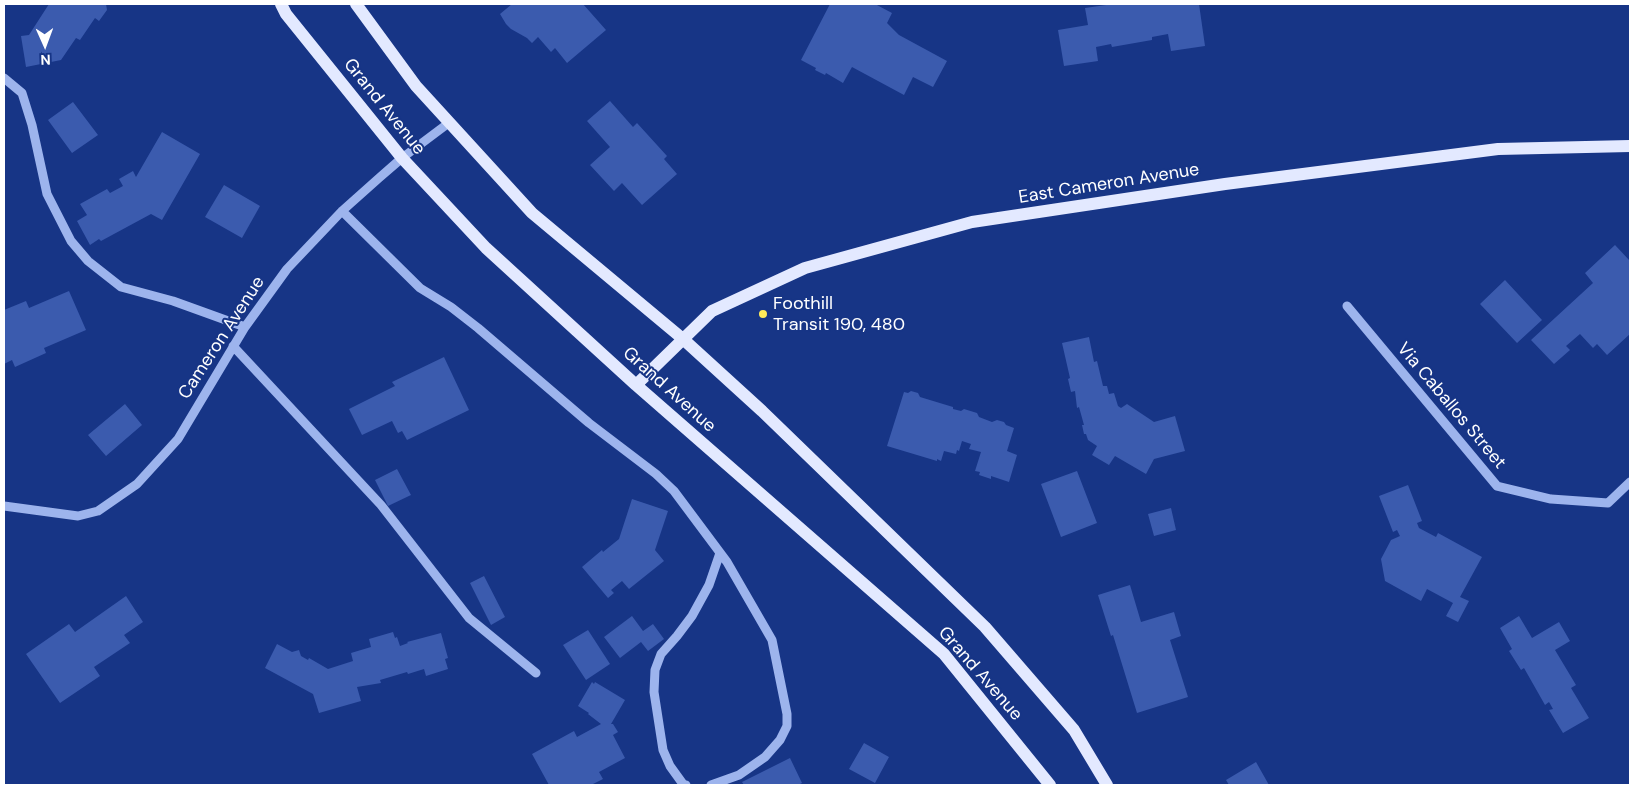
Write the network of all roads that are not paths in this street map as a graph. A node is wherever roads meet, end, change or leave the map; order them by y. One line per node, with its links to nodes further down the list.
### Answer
1 (280, 4): 6 (main road, Grand Avenue)
2 (356, 4): 4 (main road, Grand Avenue)
3 (4, 78): 9 (street)
4 (450, 122): 6 (street, Cameron Avenue); 10 (main road, Grand Avenue)
5 (1630, 146): 10 (main road, East Cameron Avenue)
6 (402, 158): 7 (street, Cameron Avenue); 12 (main road, Grand Avenue)
7 (342, 212): 9 (street, Cameron Avenue); 15 (street)
8 (1346, 306): 13 (street, Via Caballos Street)
9 (245, 327): 11 (street, Cameron Avenue)
10 (683, 339): 12 (main road, East Cameron Avenue); 20 (main road, Grand Avenue)
11 (233, 346): 14 (street, Cameron Avenue); 16 (street)
12 (636, 385): 19 (main road, Grand Avenue)
13 (1630, 482)
14 (4, 506)
15 (720, 553): 17 (street); 18 (street)
16 (536, 673)
17 (686, 785)
18 (711, 785)
19 (1050, 785)
20 (1108, 785)

